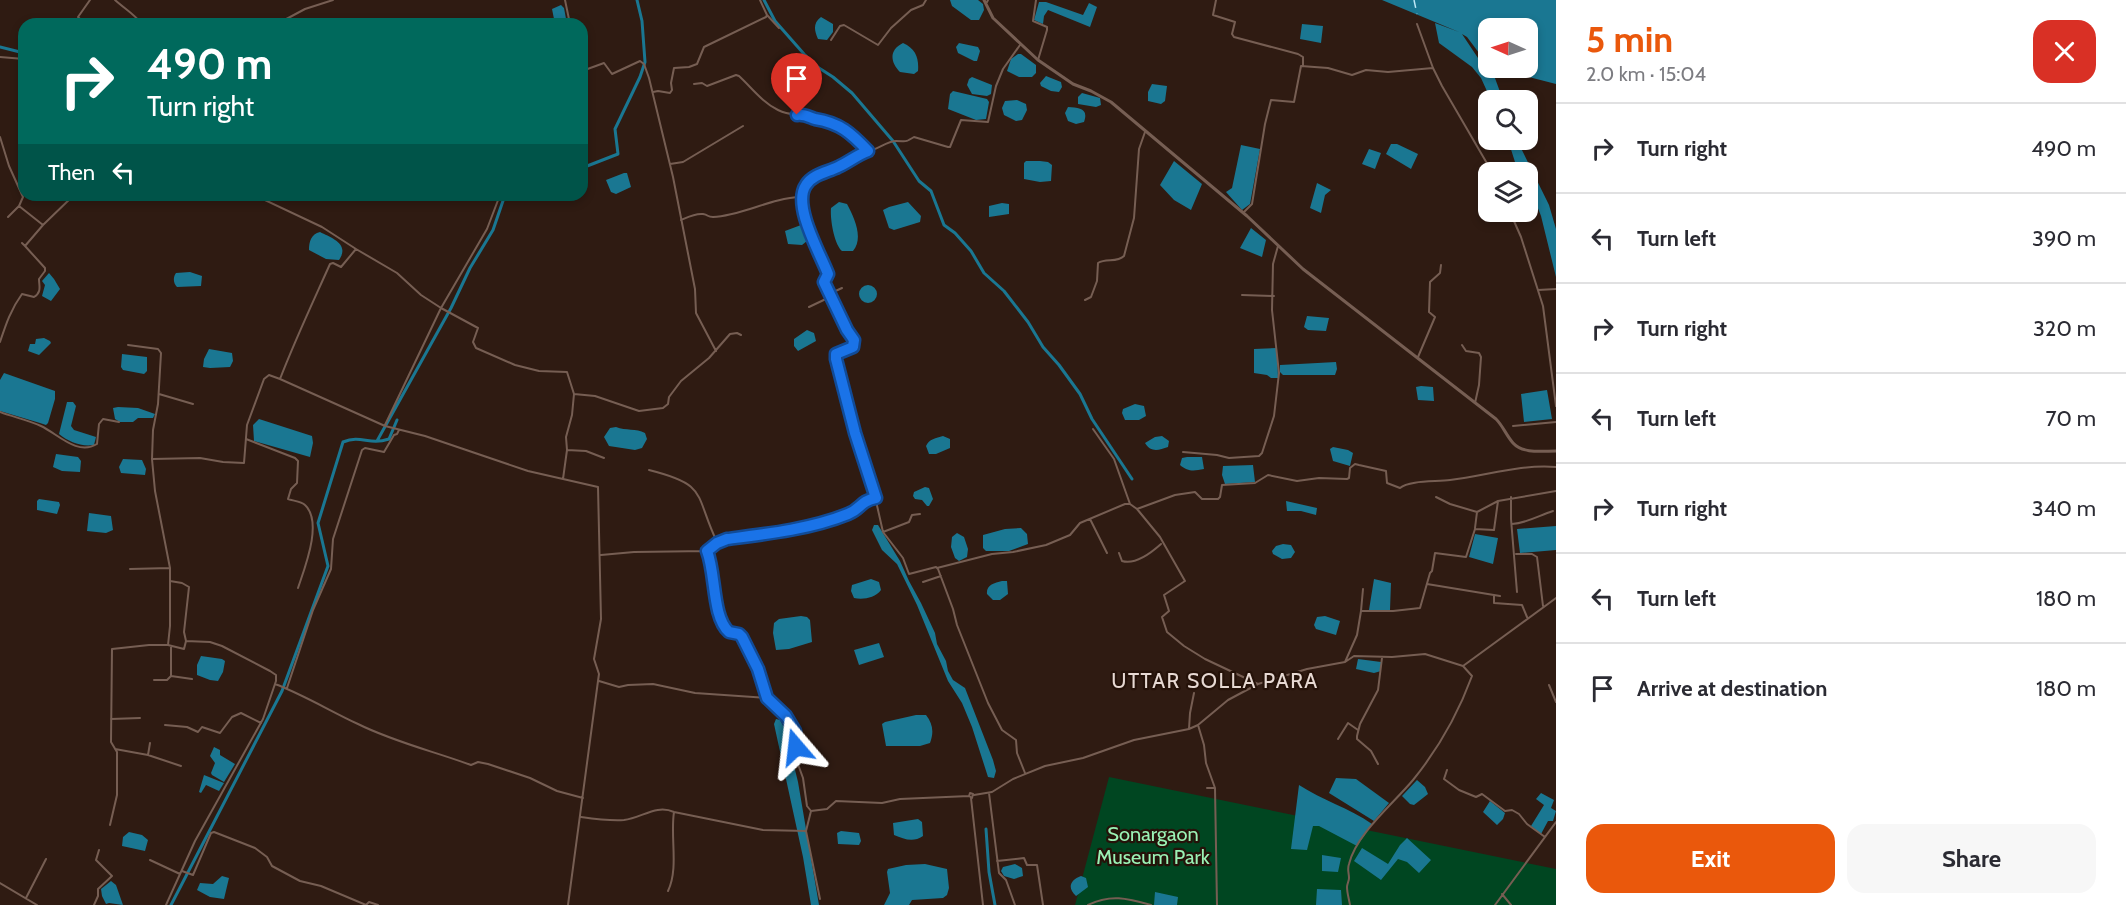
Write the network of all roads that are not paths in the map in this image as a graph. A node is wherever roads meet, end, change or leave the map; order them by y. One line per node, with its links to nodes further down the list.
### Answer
1 (90, 0): 11 (street)
2 (116, 0): 12 (street)
3 (333, 0): 13 (street)
4 (565, 0): 14 (street)
5 (760, 0): 10 (street)
6 (926, 0): 17 (street)
7 (1036, 0): 21 (street)
8 (1216, 0): 22 (street)
9 (986, 1): 18 (main road)
10 (767, 15): 16 (street); 26 (street)
11 (79, 18)
12 (137, 18)
13 (288, 18)
14 (569, 18)
15 (1417, 24): 23 (street)
16 (779, 28)
17 (831, 40)
18 (1020, 45): 21 (main road); 30 (street)
19 (0, 57): 20 (street)
20 (18, 59)
21 (1038, 60): 28 (main road)
22 (1303, 66): 23 (street); 40 (street)
23 (1433, 68): 31 (street)
24 (588, 69): 26 (street)
25 (694, 84): 30 (street)
26 (653, 92): 32 (street)
27 (743, 126): 32 (street)
28 (1145, 132): 40 (main road); 54 (street)
29 (0, 137): 33 (street)
30 (868, 151): 34 (street)
31 (1486, 162)
32 (670, 164): 42 (street)
33 (18, 186)
34 (801, 197): 42 (street); 51 (street)
35 (20, 201): 39 (street)
36 (68, 201): 44 (street)
37 (267, 201): 46 (street)
38 (498, 201): 56 (street)
39 (19, 206): 41 (street); 44 (street)
40 (1243, 213): 45 (main road)
41 (8, 217)
42 (681, 220): 61 (street)
43 (1514, 222): 50 (street)
44 (43, 225): 58 (street)
45 (1278, 246): 53 (street); 62 (main road)
46 (356, 249): 56 (street); 63 (street)
47 (1441, 265): 62 (street)
48 (842, 288): 51 (street)
49 (1555, 289): 50 (street)
50 (1538, 290): 68 (street)
51 (829, 295): 55 (street); 88 (street)
52 (1242, 295): 53 (street)
53 (1274, 296): 79 (street)
54 (1086, 300)
55 (809, 307)
56 (443, 309): 65 (street); 72 (street)
57 (741, 335): 61 (street)
58 (0, 342)
59 (128, 345): 64 (street)
60 (1462, 345): 66 (street)
61 (716, 351): 65 (street)
62 (1418, 357): 66 (main road)
63 (280, 379): 72 (street); 76 (street)
64 (159, 394): 67 (street); 81 (street)
65 (574, 394): 77 (street)
66 (1475, 403): 78 (main road)
67 (193, 404)
68 (1556, 406)
69 (0, 412): 70 (street)
70 (119, 422)
71 (1556, 422): 73 (street)
72 (385, 426): 74 (street)
73 (1513, 426)
74 (398, 429): 84 (street); 134 (street)
75 (1093, 429): 90 (street)
76 (246, 439): 81 (street); 113 (street)
77 (567, 450): 80 (street); 84 (street)
78 (1556, 451)
79 (1183, 452)
80 (604, 458)
81 (152, 459): 106 (street)
82 (1556, 467): 91 (street)
83 (649, 471): 99 (street)
84 (563, 479): 105 (street)
85 (1556, 491): 87 (street)
86 (1436, 497): 93 (street)
87 (1511, 497): 89 (street); 96 (street)
88 (876, 498): 98 (street); 99 (street)
89 (1498, 501): 93 (street); 97 (street)
90 (1130, 504): 91 (street); 95 (street)
91 (1137, 509): 100 (street)
92 (1553, 511): 96 (street)
93 (1477, 512): 97 (street)
94 (920, 514): 98 (street)
95 (1090, 519): 102 (street); 107 (street)
96 (1512, 524): 104 (street)
97 (1474, 529): 112 (street)
98 (883, 532): 107 (street)
99 (717, 543): 101 (street)
100 (1162, 543): 103 (street); 131 (street)
101 (707, 551): 105 (street); 136 (street)
102 (1107, 553)
103 (1119, 553)
104 (1515, 554): 115 (street); 119 (street)
105 (601, 555): 130 (street)
106 (170, 568): 108 (street); 110 (street)
107 (938, 568): 109 (street)
108 (130, 569)
109 (941, 576): 111 (street); 152 (street)
110 (171, 581): 122 (street); 123 (street)
111 (923, 582)
112 (1427, 585): 116 (street); 120 (street)
113 (298, 588)
114 (1364, 589): 120 (street)
115 (1517, 592)
116 (1494, 595): 117 (street); 121 (street)
117 (1500, 596)
118 (1556, 598): 119 (street)
119 (1543, 606): 121 (street)
120 (1361, 610): 125 (street)
121 (1526, 619): 126 (street)
122 (186, 641): 123 (street); 132 (street)
123 (169, 646): 127 (street); 139 (street)
124 (1382, 657): 125 (street); 126 (street); 144 (street)
125 (1345, 662): 131 (street)
126 (1463, 666): 186 (street)
127 (171, 676): 128 (street); 129 (street)
128 (192, 679)
129 (154, 680)
130 (598, 681): 136 (street); 157 (street)
131 (1258, 684): 142 (street)
132 (277, 685): 134 (street); 140 (street)
133 (1549, 685): 137 (street)
134 (286, 687): 157 (street)
135 (1194, 693): 143 (street)
136 (767, 698): 158 (street)
137 (1556, 702)
138 (140, 718): 139 (street)
139 (111, 719): 147 (street)
140 (261, 723): 141 (street); 169 (street)
141 (165, 724)
142 (1198, 725): 143 (street); 154 (street)
143 (1189, 729): 152 (street)
144 (1358, 730): 145 (street); 149 (street)
145 (1338, 739)
146 (150, 743): 148 (street)
147 (115, 749): 148 (street); 162 (street)
148 (148, 755): 150 (street)
149 (1378, 764)
150 (181, 766)
151 (1447, 770): 164 (street)
152 (1026, 774): 155 (street)
153 (1207, 788): 154 (street)
154 (1215, 788): 185 (street)
155 (989, 793): 156 (street); 168 (street)
156 (971, 797): 158 (street); 180 (street)
157 (583, 798): 160 (street)
158 (811, 811): 163 (street)
159 (674, 812): 160 (street); 163 (street); 171 (street)
160 (581, 817): 179 (street)
161 (1556, 822): 164 (street)
162 (110, 825)
163 (806, 831): 174 (street)
164 (1545, 837): 172 (street)
165 (99, 850): 176 (street)
166 (46, 859): 173 (street)
167 (150, 860): 169 (street)
168 (997, 861): 181 (street); 182 (street)
169 (182, 872): 177 (street); 178 (street)
170 (0, 883): 173 (street)
171 (668, 891)
172 (1502, 894): 187 (street); 188 (street)
173 (26, 898): 175 (street)
174 (820, 899)
175 (37, 905)
176 (94, 905)
177 (166, 905)
178 (378, 905)
179 (568, 905)
180 (983, 905)
181 (1015, 905)
182 (1043, 905)
183 (1088, 905): 184 (street)
184 (1151, 905)
185 (1217, 905)
186 (1350, 905)
187 (1495, 905)
188 (1511, 905)

